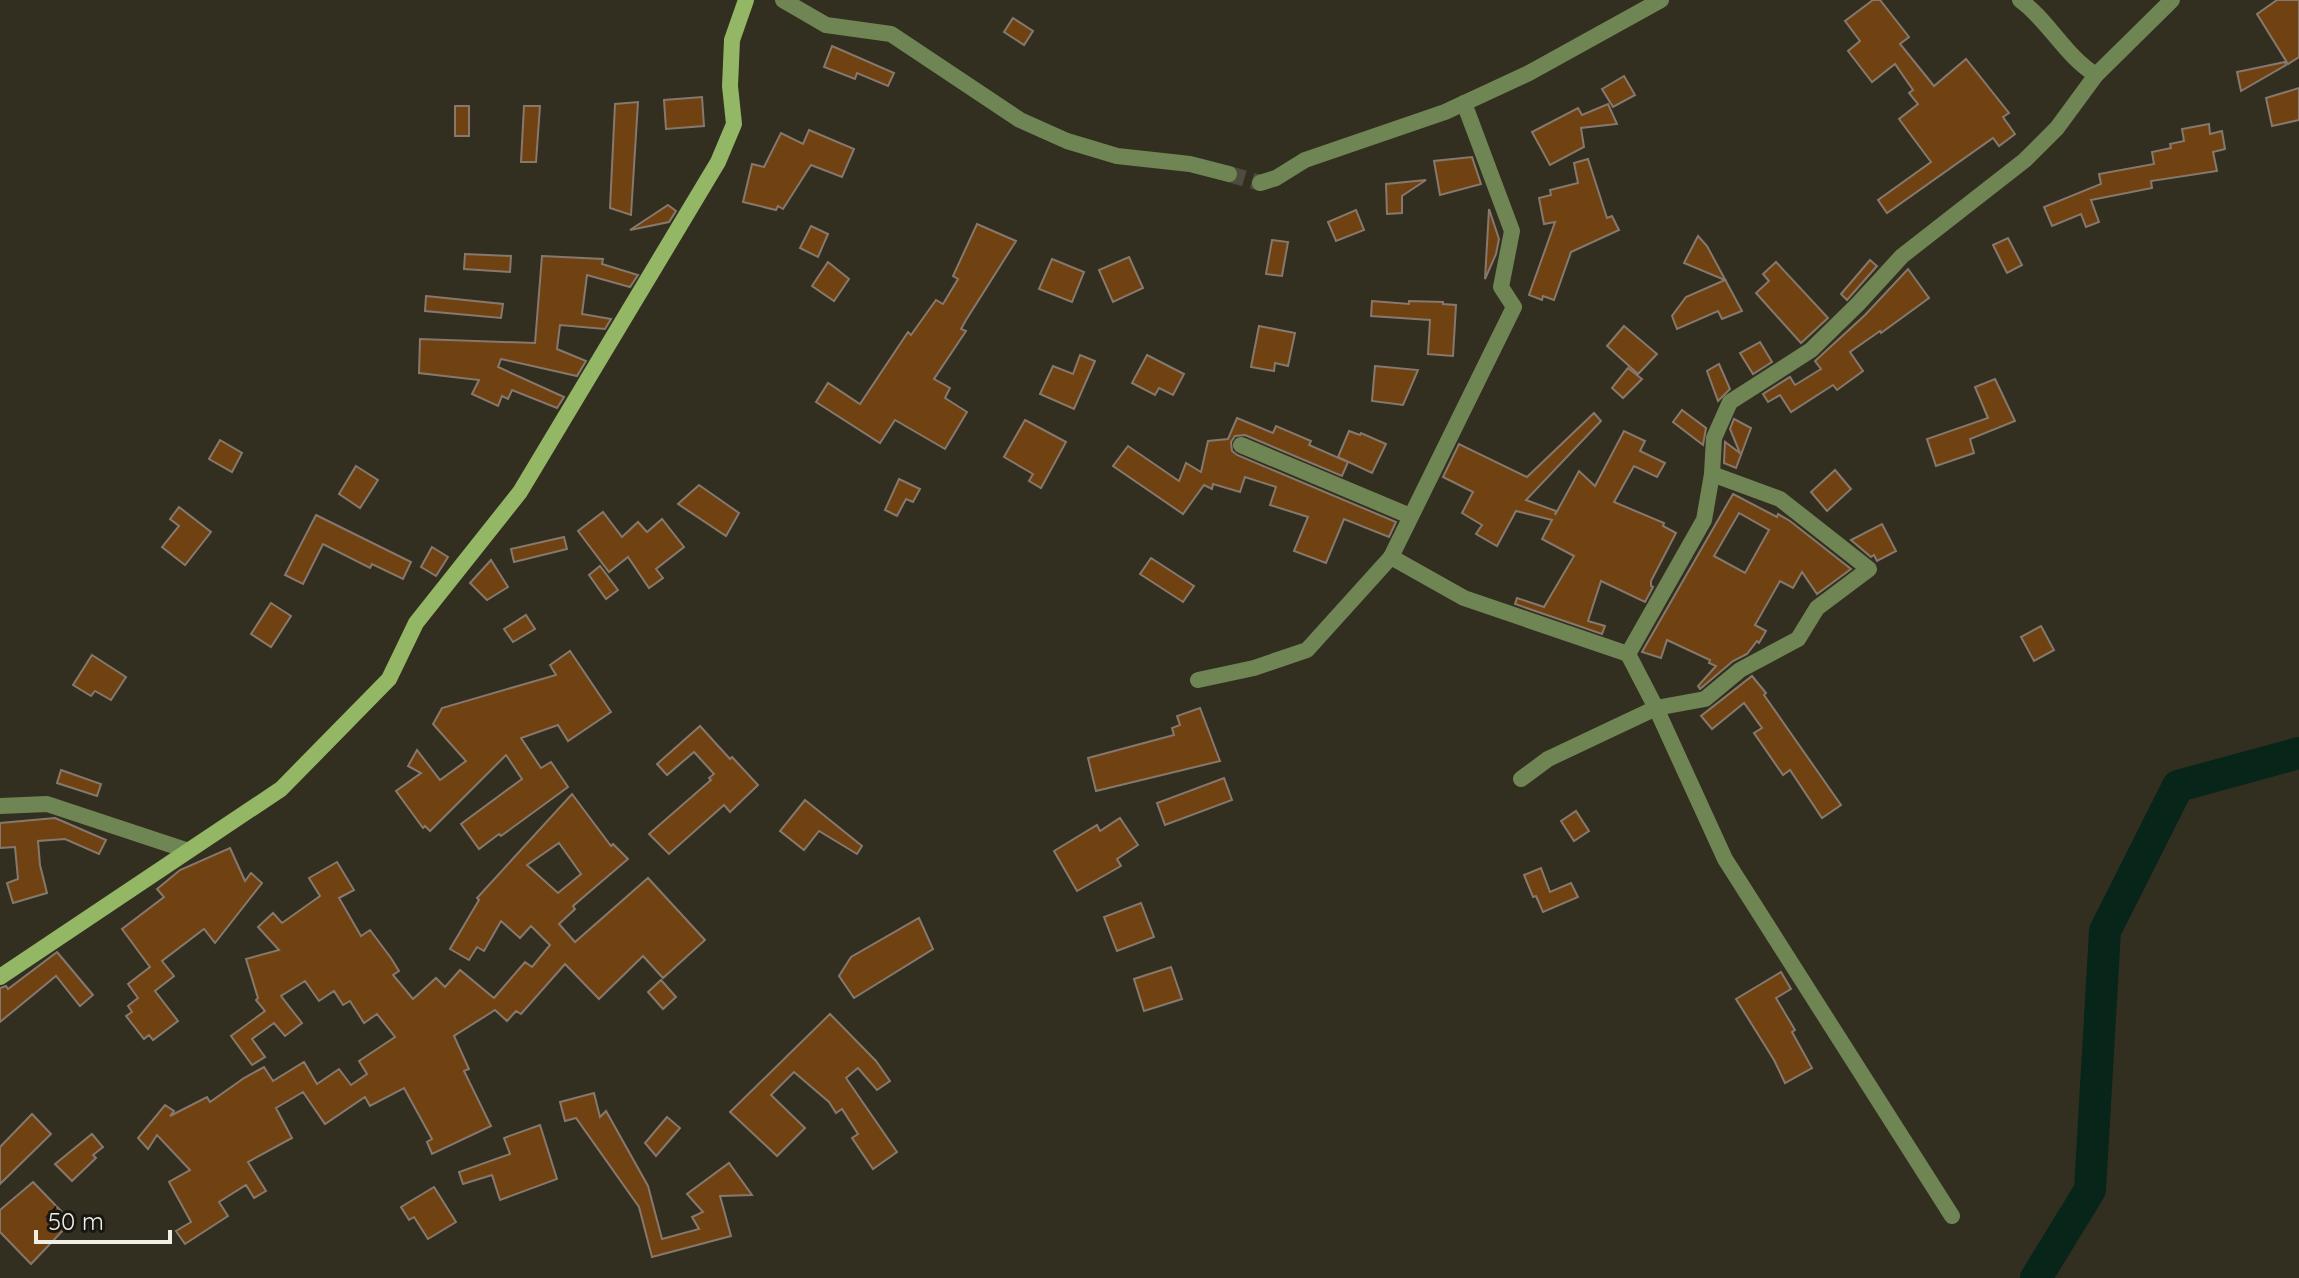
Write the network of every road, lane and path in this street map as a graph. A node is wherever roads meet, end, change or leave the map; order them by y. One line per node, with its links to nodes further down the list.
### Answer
1 (746, 0): 19 (street)
2 (783, 0): 8 (street)
3 (1661, 0): 7 (street)
4 (2020, 0): 6 (street)
5 (2172, 0): 6 (street)
6 (2096, 75): 11 (street)
7 (1464, 103): 9 (street); 12 (street)
8 (1229, 174)
9 (1260, 183)
10 (1241, 445): 12 (street)
11 (1712, 474): 14 (street); 16 (street)
12 (1410, 516): 13 (street)
13 (1391, 557): 14 (street); 15 (street)
14 (1628, 654): 16 (street)
15 (1198, 680)
16 (1656, 708): 17 (street); 21 (street)
17 (1521, 779)
18 (0, 806): 19 (street)
19 (186, 850): 20 (street)
20 (0, 977)
21 (1952, 1216)

